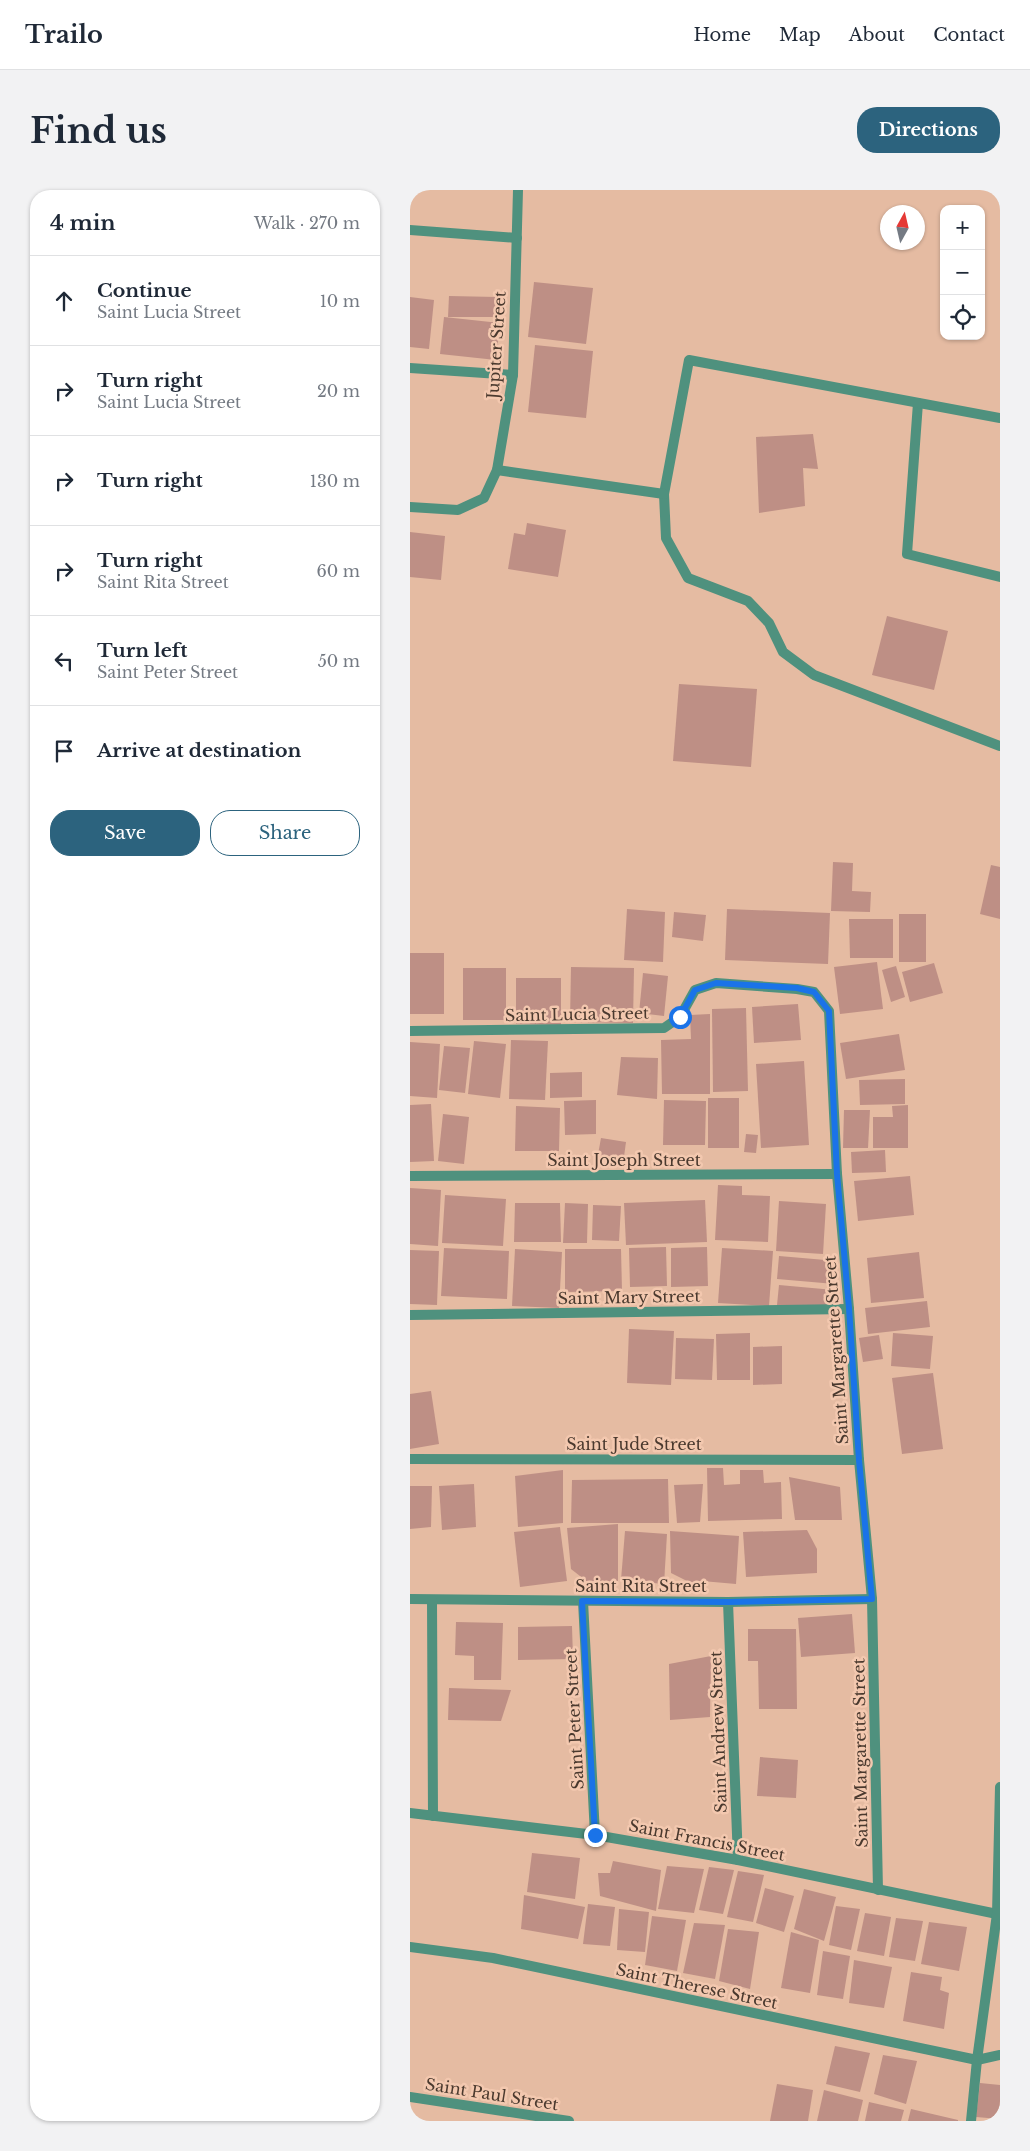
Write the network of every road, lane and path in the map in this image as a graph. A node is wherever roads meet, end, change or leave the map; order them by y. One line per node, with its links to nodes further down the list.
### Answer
1 (518, 190): 3 (street, Jupiter Street)
2 (410, 230): 3 (street)
3 (516, 238): 5 (street, Jupiter Street)
4 (410, 368): 5 (street)
5 (513, 375): 8 (street, Jupiter Street)
6 (918, 403): 7 (street); 9 (street); 11 (street)
7 (1000, 418)
8 (497, 470): 9 (street); 10 (street, Jupiter Street)
9 (664, 494): 12 (street)
10 (410, 507)
11 (1000, 577)
12 (1000, 746)
13 (814, 992): 14 (street, Saint Lucia Street); 15 (street, Saint Margarette Street)
14 (410, 1031)
15 (837, 1174): 16 (street, Saint Joseph Street); 17 (street, Saint Margarette Street)
16 (410, 1176)
17 (849, 1308): 18 (street, Saint Mary Street); 20 (street, Saint Margarette Street)
18 (410, 1315)
19 (410, 1459): 20 (street, Saint Jude Street)
20 (859, 1460): 22 (street, Saint Margarette Street)
21 (410, 1599): 23 (street, Saint Rita Street)
22 (872, 1599): 25 (street, Saint Rita Street); 31 (street, Saint Margarette Street)
23 (432, 1600): 24 (street, Saint Rita Street); 28 (street)
24 (582, 1601): 25 (street, Saint Rita Street); 29 (street, Saint Peter Street)
25 (728, 1602): 30 (street, Saint Andrew Street)
26 (1000, 1787): 32 (street)
27 (410, 1813): 28 (street, Saint Francis Street)
28 (433, 1816): 29 (street, Saint Francis Street)
29 (595, 1835): 30 (street, Saint Francis Street)
30 (738, 1860): 31 (street, Saint Francis Street)
31 (878, 1890): 32 (street, Saint Francis Street)
32 (997, 1914): 35 (street)
33 (410, 1947): 35 (street, Saint Therese Street)
34 (1000, 2055): 35 (street)
35 (977, 2060): 38 (street)
36 (410, 2097): 37 (street, Saint Paul Street)
37 (569, 2121)
38 (971, 2121)

